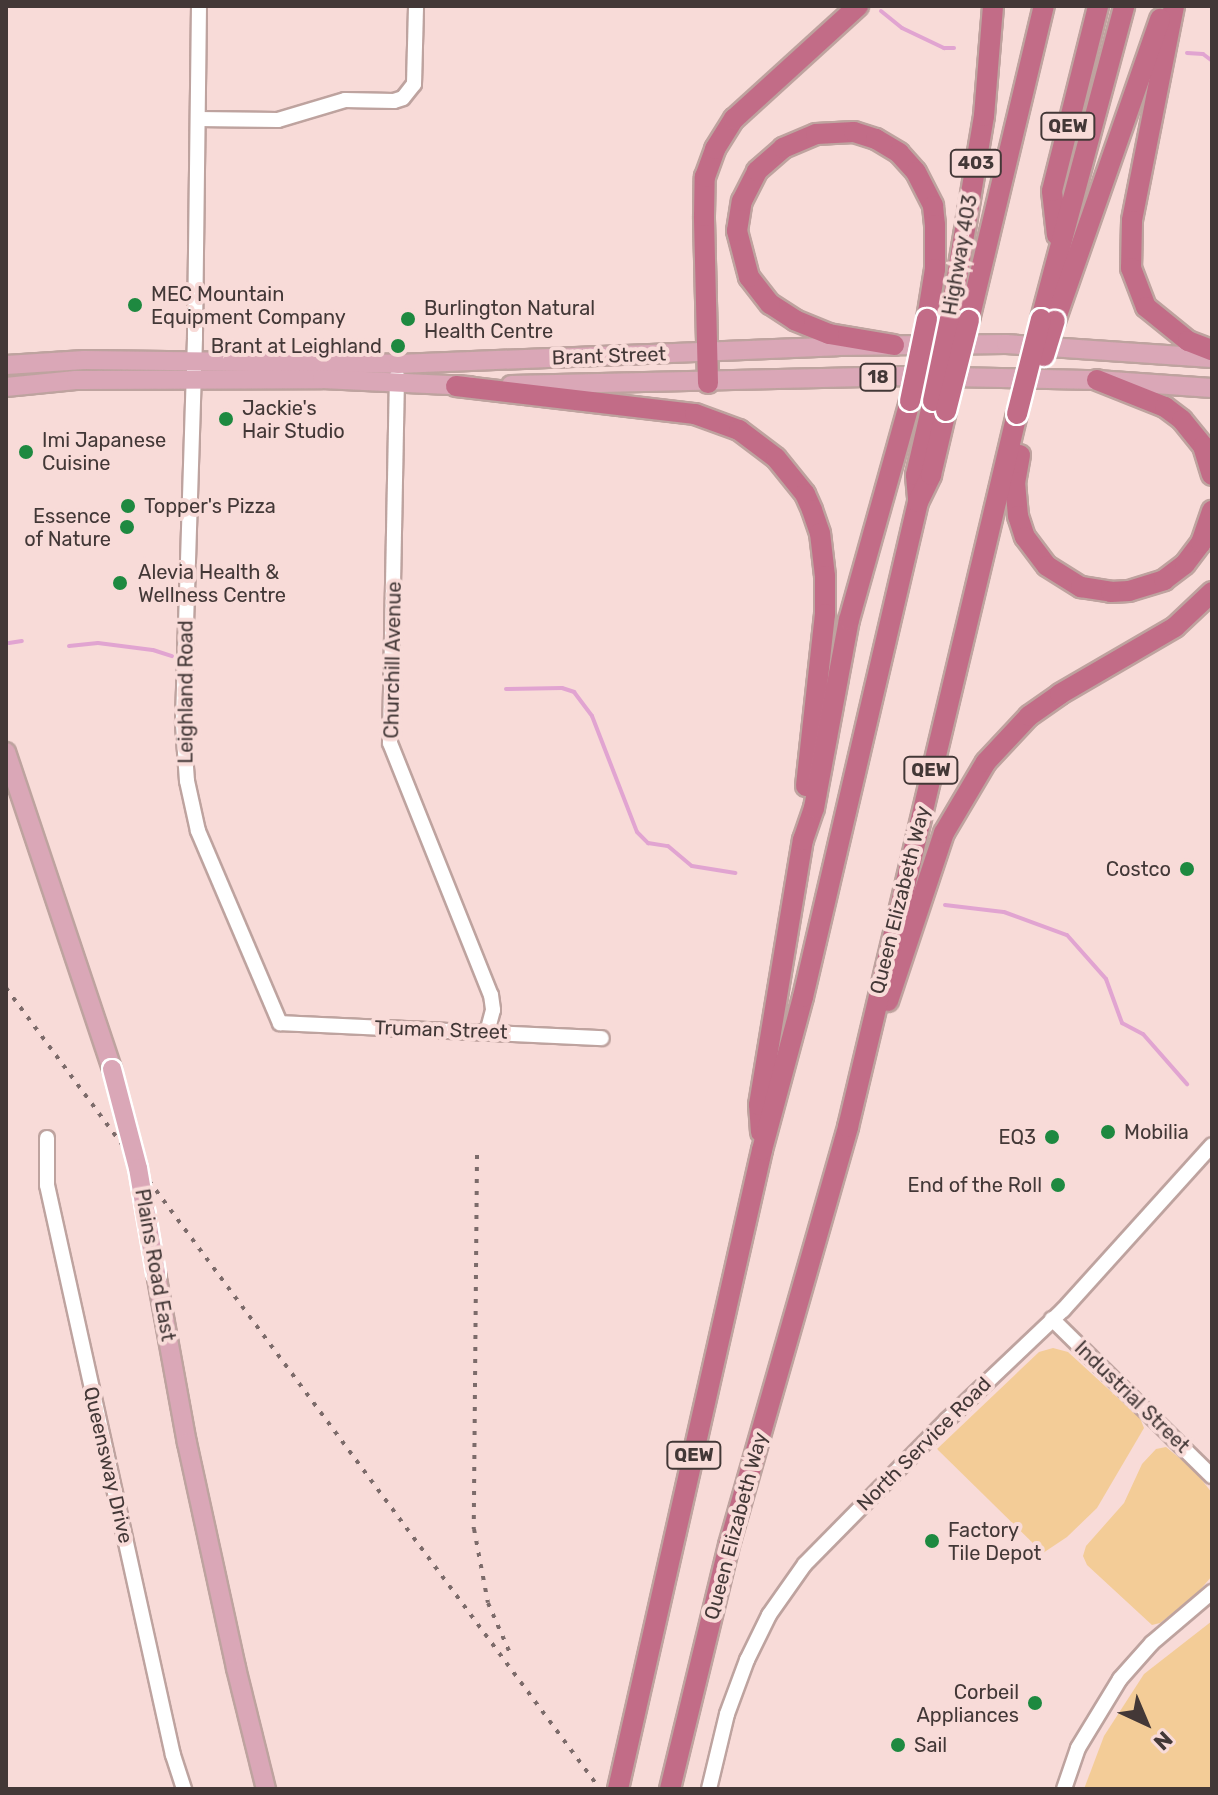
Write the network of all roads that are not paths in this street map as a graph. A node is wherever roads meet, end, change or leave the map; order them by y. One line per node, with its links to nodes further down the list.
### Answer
1 (199, 6): 10 (street, Leighland Road)
2 (416, 6): 10 (street)
3 (858, 6): 16 (highway)
4 (993, 6): 12 (highway, Highway 403 / 403)
5 (1044, 6): 12 (highway, QEW)
6 (1098, 6): 11 (highway, Queen Elizabeth Way / QEW)
7 (1124, 6): 11 (highway)
8 (1164, 6): 13 (highway)
9 (1174, 6): 15 (highway)
10 (198, 119): 18 (street, Leighland Road)
11 (1059, 247): 13 (highway, Queen Elizabeth Way / QEW)
12 (959, 320): 39 (highway, QEW, bridge)
13 (1048, 320): 27 (highway, Queen Elizabeth Way / QEW, bridge)
14 (894, 345): 16 (main road, Brant Street / 18); 17 (main road, Brant Street / 18); 32 (highway, bridge)
15 (1212, 350)
16 (707, 353): 20 (main road, Brant Street / 18); 23 (highway)
17 (1212, 358)
18 (194, 361): 19 (main road, Brant Street / 18); 20 (main road, Brant Street / 18); 22 (street, Leighland Road)
19 (6, 365)
20 (397, 372): 22 (main road, Brant Street / 18); 24 (main road, Brant Street / 18); 34 (street, Churchill Avenue)
21 (1097, 380): 23 (main road, Brant Street / 18); 26 (main road, Brant Street / 18); 28 (highway)
22 (192, 382): 25 (main road, Brant Street / 18); 33 (street, Leighland Road)
23 (708, 383): 24 (main road, Brant Street / 18)
24 (456, 386): 32 (highway)
25 (6, 387)
26 (1212, 388)
27 (1024, 408): 29 (highway); 36 (highway, Queen Elizabeth Way / QEW)
28 (1212, 475)
29 (1212, 511)
30 (1212, 592): 36 (highway)
31 (6, 752): 44 (main road, Plains Road East, bridge)
32 (803, 840): 39 (highway)
33 (280, 1023): 34 (street, Truman Street)
34 (487, 1032): 35 (street, Truman Street)
35 (602, 1038)
36 (848, 1127): 46 (highway, Queen Elizabeth Way / QEW)
37 (47, 1138): 43 (street, Queensway Drive)
38 (1212, 1145): 40 (street, North Service Road)
39 (762, 1150): 45 (highway, QEW)
40 (1052, 1319): 41 (street, Industrial Street); 47 (street, North Service Road)
41 (1212, 1476)
42 (1212, 1592): 48 (street)
43 (184, 1789)
44 (266, 1789)
45 (618, 1789)
46 (670, 1789)
47 (709, 1789)
48 (1064, 1789)

